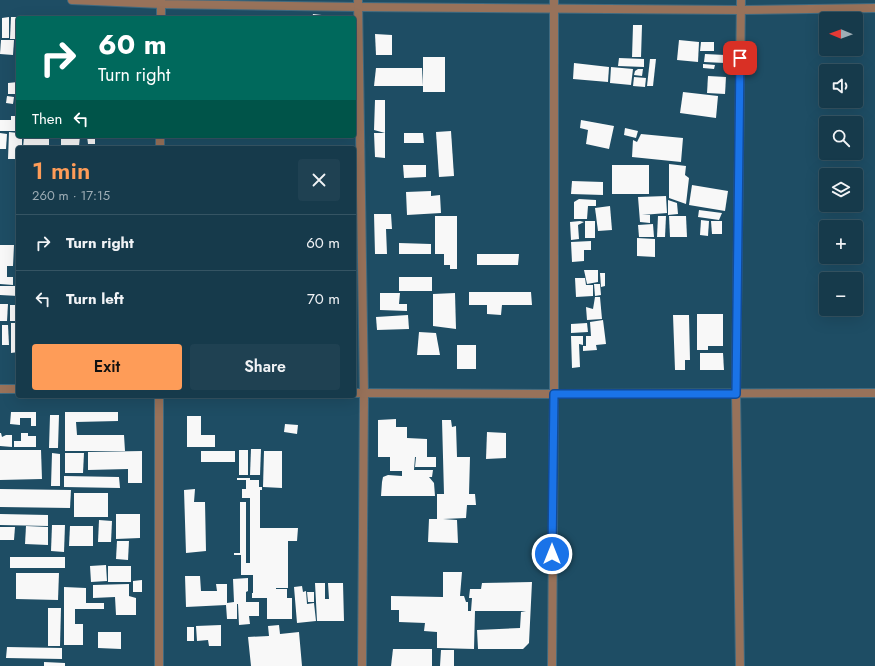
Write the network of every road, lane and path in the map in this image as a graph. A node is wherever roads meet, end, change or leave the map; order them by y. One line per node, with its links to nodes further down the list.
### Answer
1 (72, 0): 3 (street)
2 (741, 0): 7 (street)
3 (161, 2): 4 (street); 8 (street)
4 (358, 3): 5 (street); 12 (street)
5 (554, 4): 7 (street); 14 (street)
6 (875, 8): 7 (street)
7 (740, 10): 15 (street)
8 (161, 16)
9 (0, 389): 10 (street)
10 (16, 389)
11 (356, 393): 12 (street)
12 (364, 393): 14 (street); 18 (street)
13 (875, 393): 15 (street)
14 (554, 394): 15 (street); 19 (street)
15 (736, 394): 20 (street)
16 (159, 398): 17 (street)
17 (159, 666)
18 (362, 666)
19 (552, 666)
20 (740, 666)

